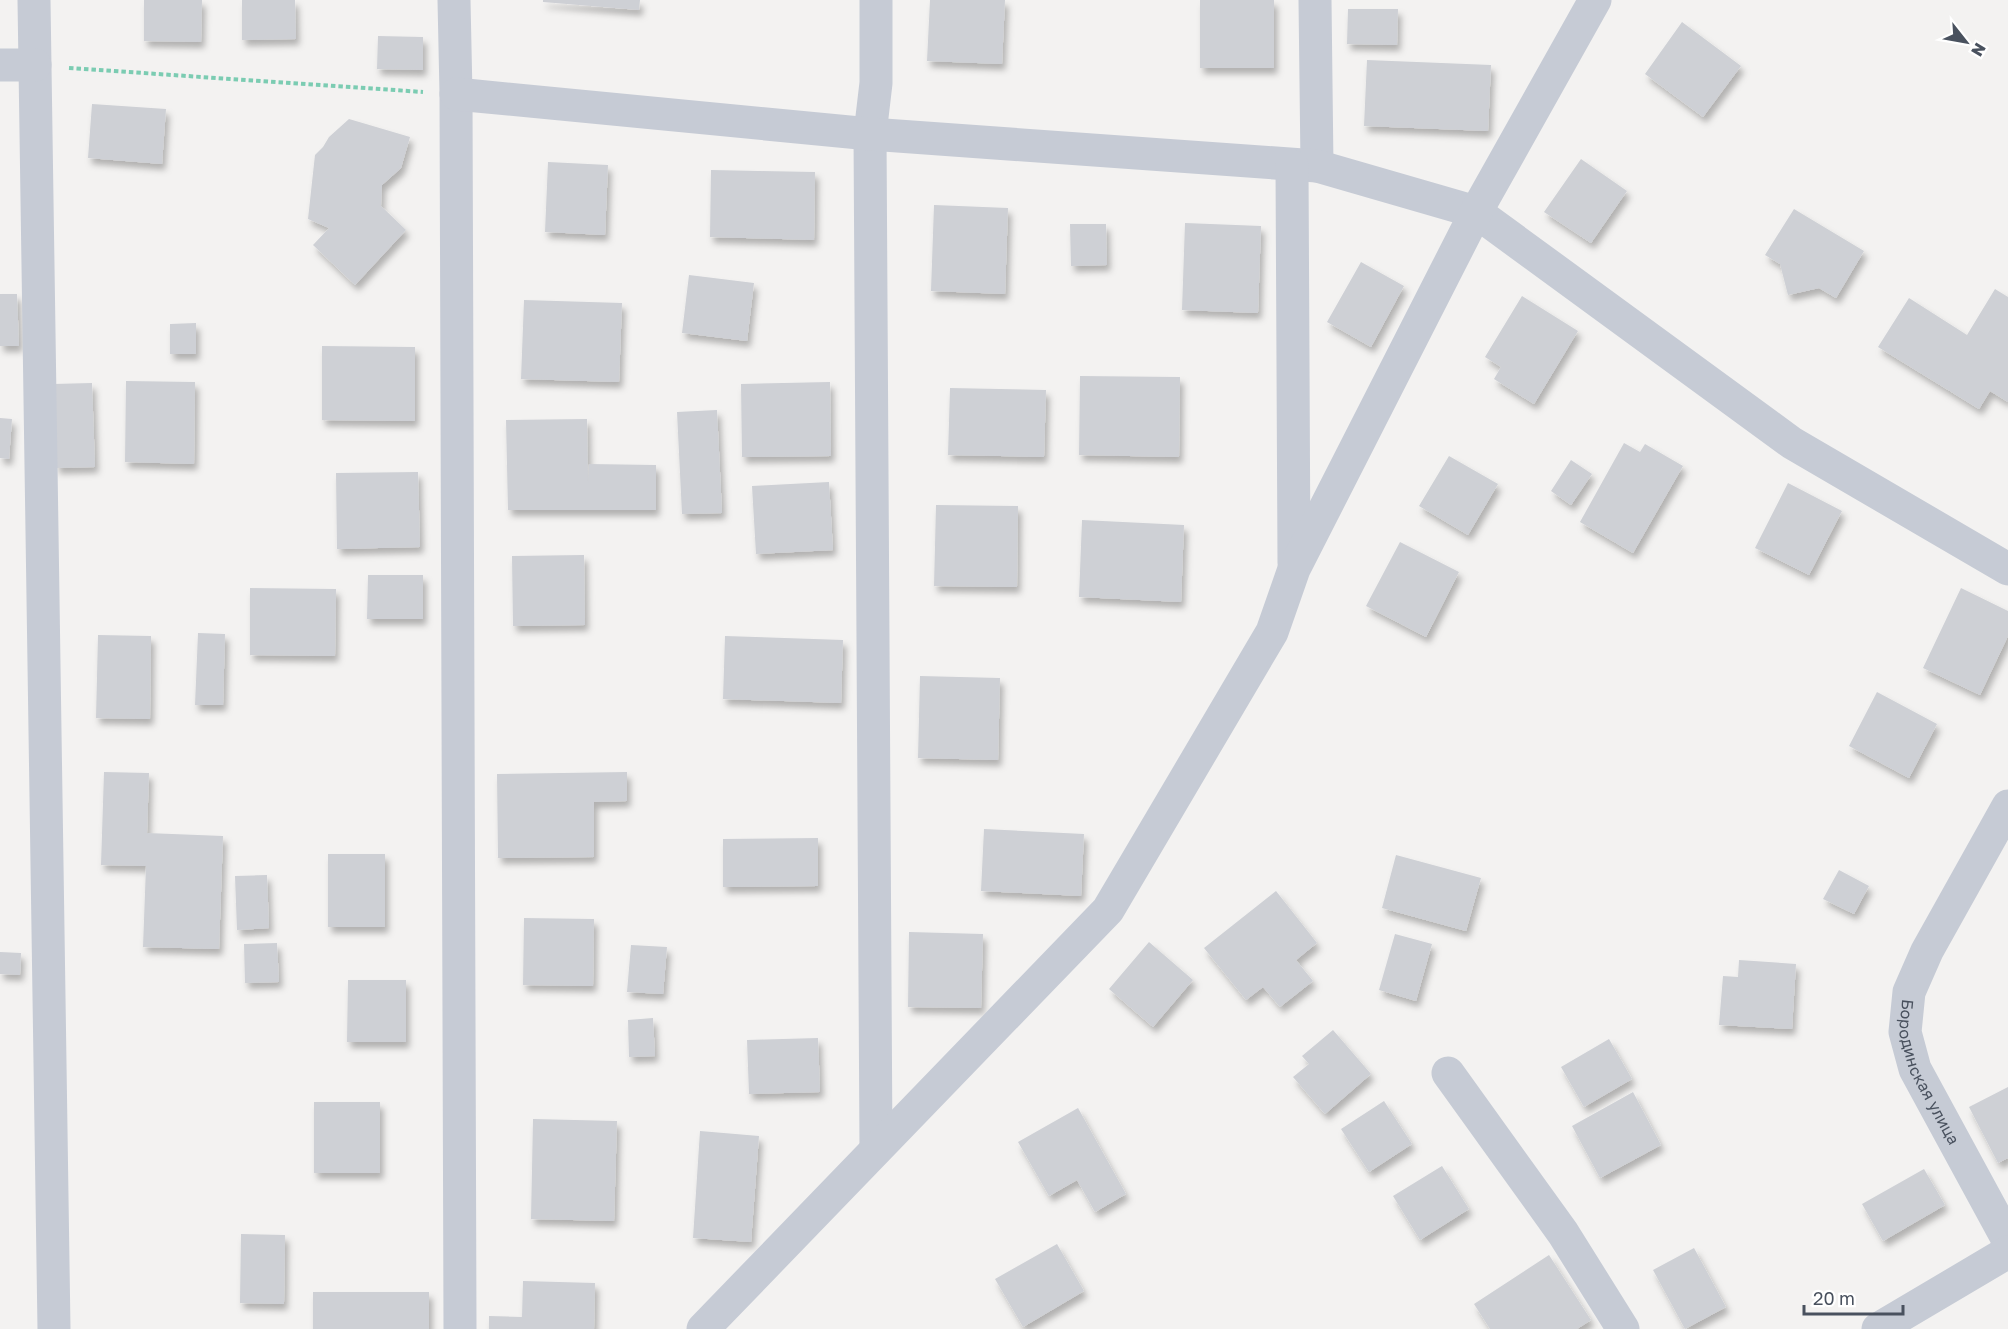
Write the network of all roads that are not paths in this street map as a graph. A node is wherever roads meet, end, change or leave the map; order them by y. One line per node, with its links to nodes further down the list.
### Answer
1 (34, 0): 7 (street)
2 (454, 0): 8 (street)
3 (876, 0): 9 (street)
4 (1315, 0): 10 (street)
5 (1595, 0): 11 (street)
6 (0, 65): 7 (street)
7 (35, 65): 19 (street)
8 (456, 94): 9 (street); 20 (street)
9 (870, 134): 10 (street); 16 (street)
10 (1304, 166): 11 (street); 12 (street)
11 (1476, 212): 12 (street); 13 (street)
12 (1294, 569): 16 (street)
13 (2008, 569)
14 (2008, 806): 17 (street, Бородинская улица)
15 (1448, 1073): 22 (street)
16 (876, 1149): 21 (street)
17 (2008, 1240)
18 (2008, 1252): 23 (street)
19 (54, 1329)
20 (460, 1329)
21 (703, 1329)
22 (1623, 1329)
23 (1878, 1329)

